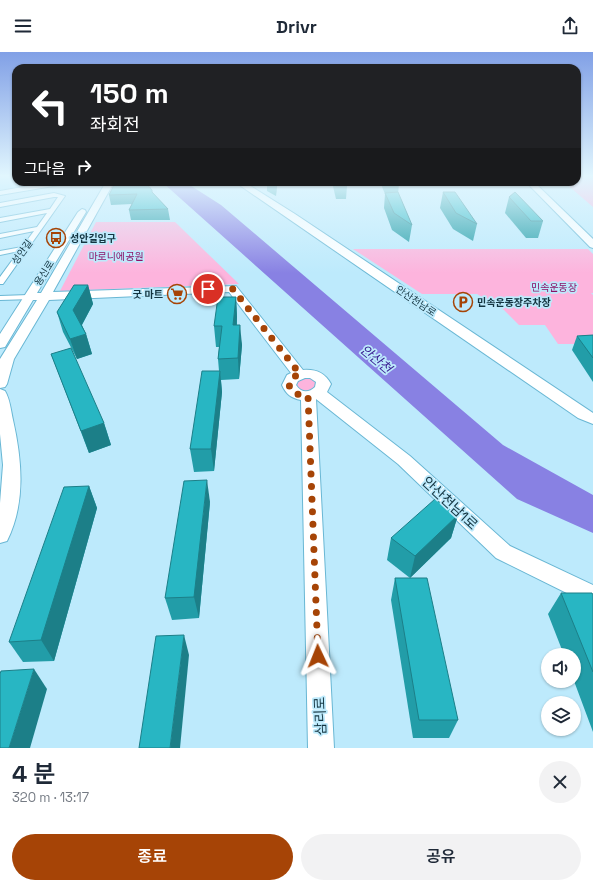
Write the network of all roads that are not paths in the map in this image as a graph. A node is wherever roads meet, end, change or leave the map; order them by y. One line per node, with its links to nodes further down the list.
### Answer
1 (84, 208): 14 (street, 용신로)
2 (95, 208): 13 (street, 용신로)
3 (280, 208): 21 (street, 안산천남로)
4 (556, 208): 9 (street)
5 (53, 210): 6 (street); 7 (street, 성안길)
6 (0, 220)
7 (39, 228): 8 (street); 10 (street, 성안길)
8 (0, 236)
9 (593, 245)
10 (25, 248): 11 (street); 12 (street, 성안길)
11 (0, 253)
12 (0, 282)
13 (45, 296): 14 (street); 17 (street); 18 (street, 용신로)
14 (29, 297): 15 (street); 16 (street, 용신로)
15 (0, 298)
16 (0, 344)
17 (300, 374): 20 (street); 20 (street)
18 (0, 384)
19 (0, 394): 22 (street)
20 (314, 394): 23 (street, 안산천남1로); 24 (street, 삼리로)
21 (593, 419)
22 (0, 535)
23 (593, 596)
24 (321, 748)

